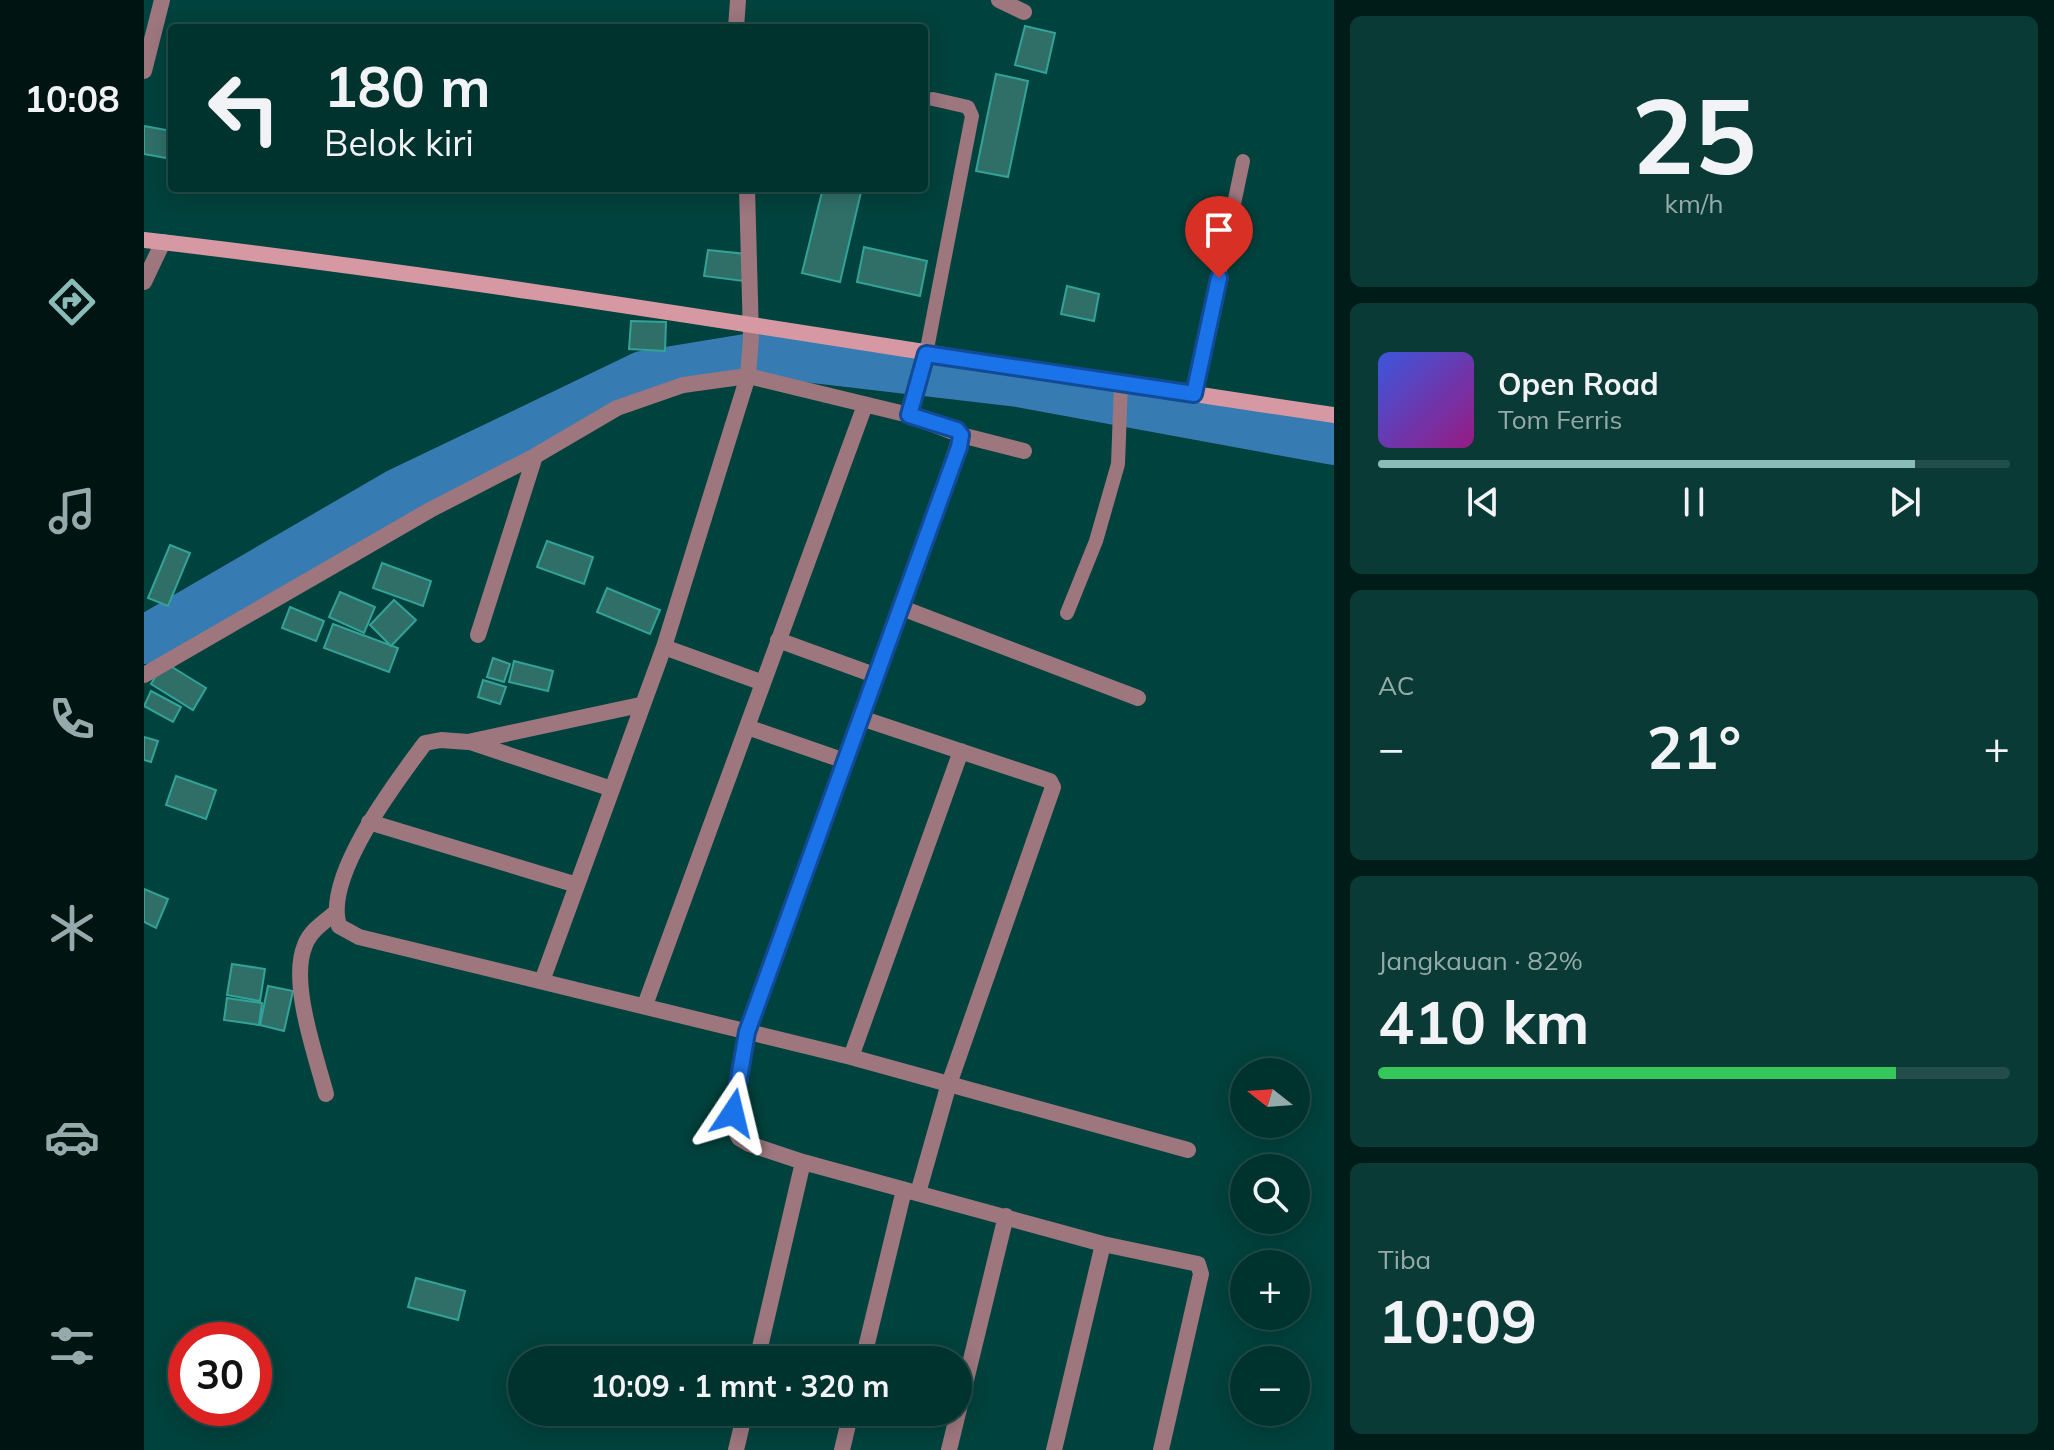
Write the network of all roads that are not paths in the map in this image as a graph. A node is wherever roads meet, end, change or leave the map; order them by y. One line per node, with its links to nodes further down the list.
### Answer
1 (162, 0): 6 (street)
2 (738, 0): 5 (street)
3 (999, 0): 4 (street)
4 (1024, 12)
5 (736, 24)
6 (144, 71)
7 (933, 99): 14 (lane)
8 (1243, 161): 17 (lane)
9 (747, 192): 13 (street)
10 (144, 240): 11 (street)
11 (163, 242): 12 (street); 13 (street)
12 (144, 282)
13 (751, 331): 14 (street); 15 (street)
14 (924, 360): 16 (street); 19 (street)
15 (749, 370): 18 (street); 23 (street); 28 (street)
16 (1121, 383): 17 (street); 25 (lane)
17 (1194, 394): 20 (street)
18 (865, 405): 19 (street); 27 (street)
19 (911, 410): 21 (street)
20 (1334, 415)
21 (961, 435): 22 (street); 24 (street)
22 (1024, 451)
23 (535, 456): 26 (street); 29 (street)
24 (902, 608): 30 (street); 32 (street)
25 (1067, 613)
26 (478, 635)
27 (778, 640): 30 (street); 31 (street)
28 (664, 647): 31 (street); 33 (street)
29 (144, 675)
30 (877, 676): 34 (street)
31 (763, 683): 35 (street)
32 (1138, 698)
33 (640, 705): 36 (street); 39 (street)
34 (861, 718): 37 (street); 38 (street)
35 (747, 727): 38 (street); 44 (street)
36 (468, 742): 39 (street); 40 (street)
37 (961, 751): 46 (street); 47 (street)
38 (845, 761): 45 (street)
39 (609, 788): 41 (street)
40 (369, 822): 41 (street); 42 (street)
41 (577, 885): 43 (street)
42 (335, 913): 43 (street); 48 (street)
43 (542, 981): 44 (street)
44 (645, 1005): 45 (street)
45 (747, 1032): 46 (street); 50 (street)
46 (851, 1057): 47 (street)
47 (948, 1087): 49 (street); 51 (street)
48 (326, 1094)
49 (1188, 1150)
50 (803, 1162): 51 (street); 54 (street)
51 (911, 1192): 52 (street); 55 (street)
52 (1006, 1216): 53 (street); 60 (street)
53 (1103, 1244): 61 (street); 62 (street)
54 (760, 1346)
55 (867, 1346)
56 (742, 1426): 58 (street)
57 (848, 1426): 59 (street)
58 (736, 1450)
59 (842, 1450)
60 (949, 1450)
61 (1054, 1450)
62 (1161, 1450)

